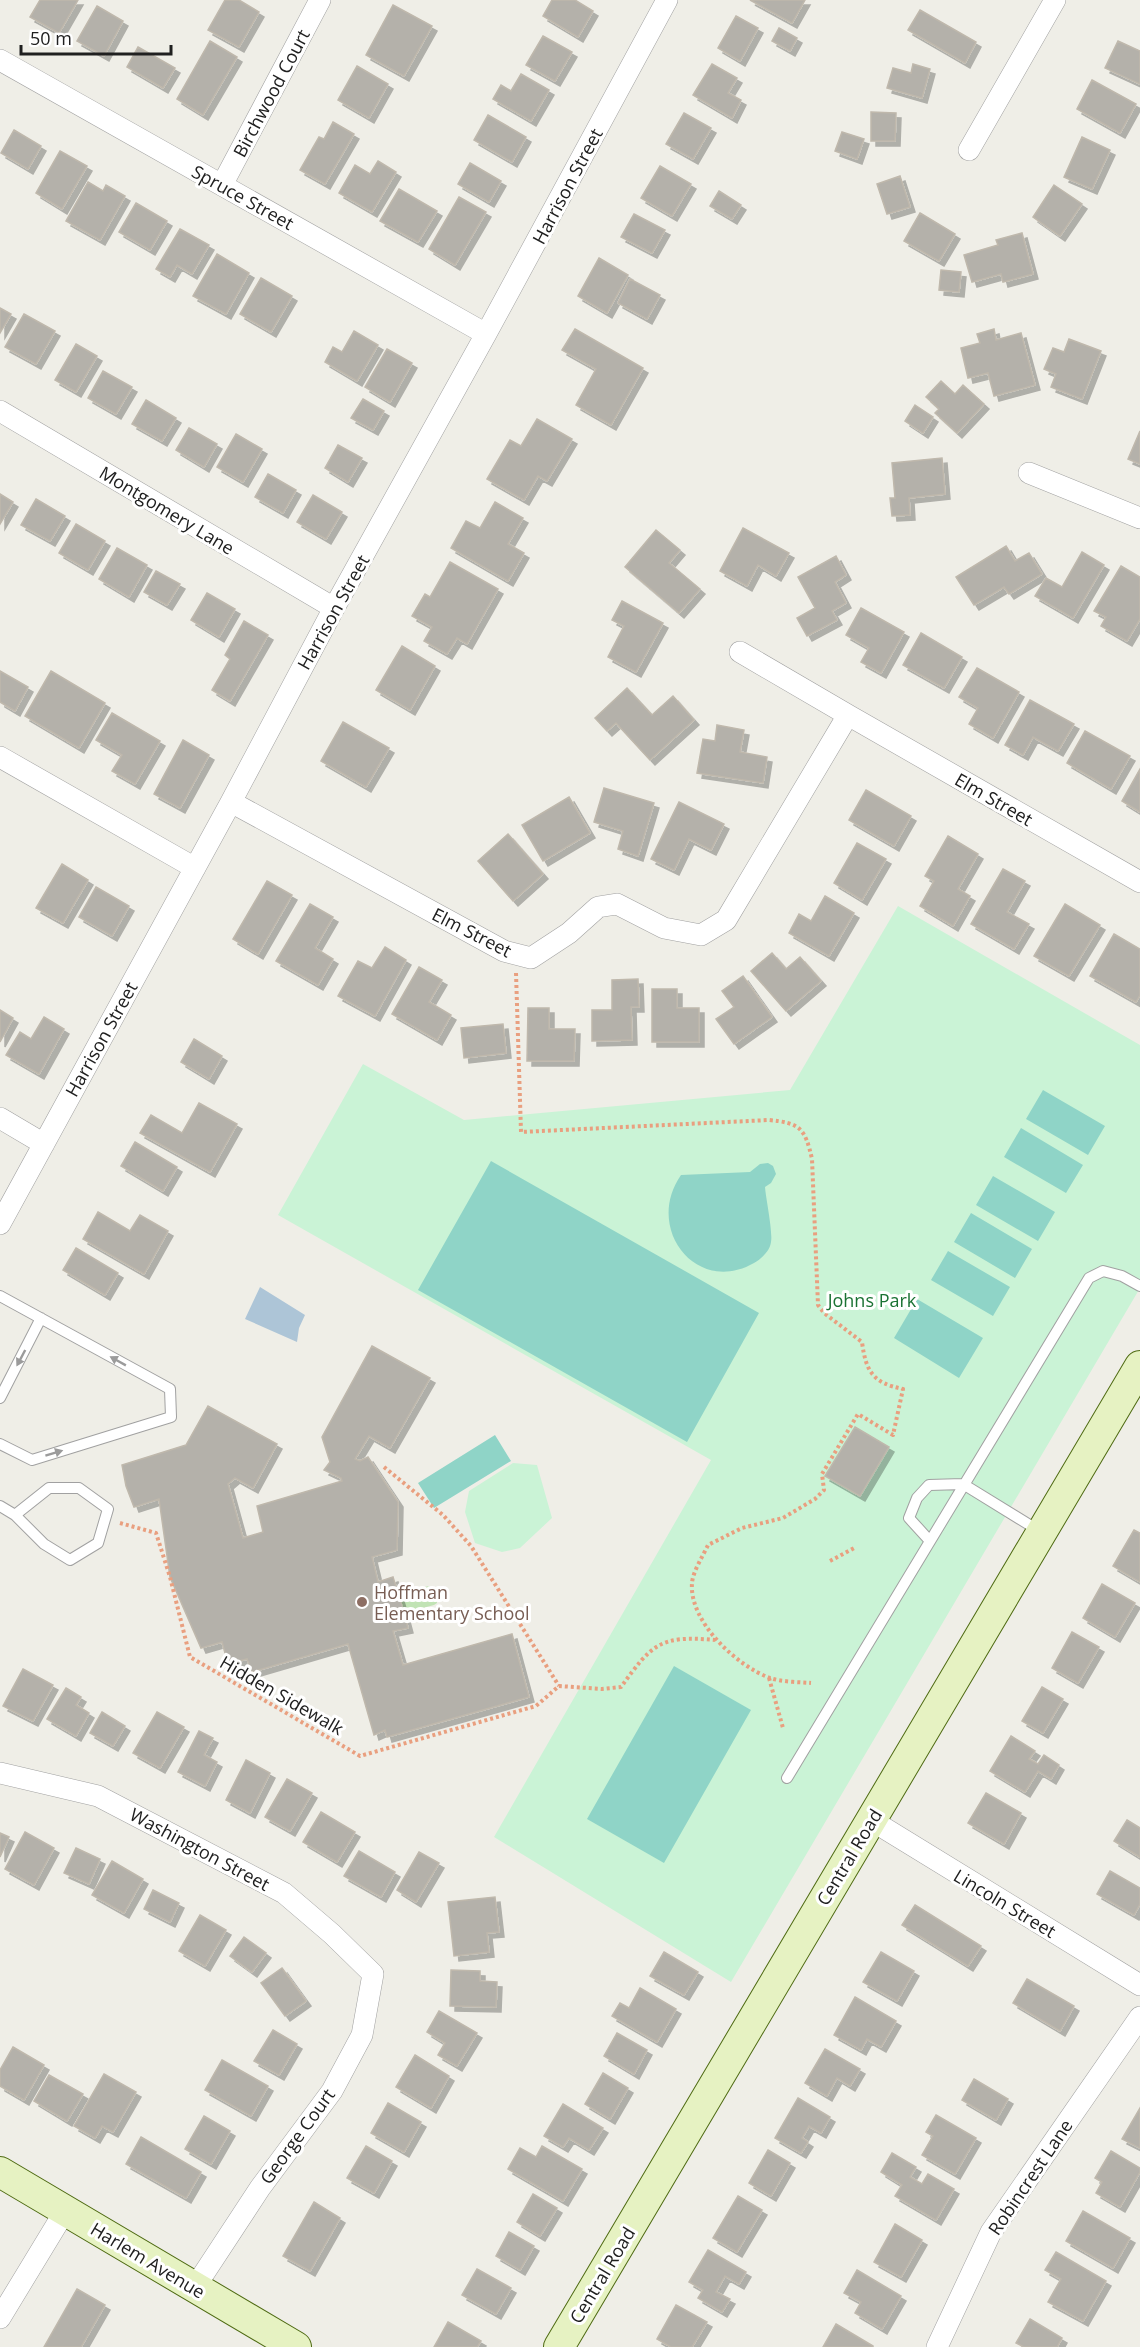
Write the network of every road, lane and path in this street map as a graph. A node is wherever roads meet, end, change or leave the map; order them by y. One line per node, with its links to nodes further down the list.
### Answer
1 (320, 0): 6 (street, Birchwood Court)
2 (667, 0): 7 (street, Harrison Street)
3 (1055, 0): 5 (street)
4 (0, 60): 6 (street, Spruce Street)
5 (969, 150)
6 (222, 185): 7 (street, Spruce Street)
7 (486, 334): 11 (street, Harrison Street)
8 (0, 411): 11 (street, Montgomery Lane)
9 (1029, 473): 10 (street)
10 (1140, 518)
11 (334, 608): 15 (street, Harrison Street)
12 (740, 652): 13 (street, Elm Street)
13 (848, 715): 17 (street, Elm Street); 18 (street, Elm Street)
14 (0, 757): 16 (street)
15 (231, 802): 16 (street, Harrison Street); 18 (street, Elm Street)
16 (195, 868): 20 (street, Harrison Street)
17 (1140, 882)
18 (515, 954): 37 (path)
19 (0, 1118): 20 (street)
20 (44, 1143): 21 (street, Harrison Street)
21 (0, 1224)
22 (1140, 1286): 29 (lane)
23 (0, 1296): 24 (lane)
24 (41, 1318): 26 (lane, one-way to 26); 27 (lane, one-way to 24)
25 (1140, 1366): 33 (main road, Central Road)
26 (0, 1398)
27 (0, 1444)
28 (384, 1467): 40 (path)
29 (963, 1484): 33 (lane); 34 (lane); 34 (lane)
30 (0, 1506): 31 (lane)
31 (15, 1515): 31 (lane)
32 (120, 1523): 40 (path, Hidden Sidewalk)
33 (1041, 1532): 44 (main road, Central Road)
34 (929, 1540): 43 (lane)
35 (856, 1548): 36 (path)
36 (831, 1561)
37 (716, 1640): 38 (path); 40 (path)
38 (768, 1677): 39 (path); 41 (path)
39 (811, 1683)
40 (559, 1686)
41 (783, 1728)
42 (0, 1773): 45 (street, Washington Street)
43 (787, 1778)
44 (871, 1820): 46 (street, Lincoln Street); 53 (main road, Central Road)
45 (374, 1974): 50 (street, George Court)
46 (1140, 1985)
47 (1140, 2017): 54 (street, Robincrest Lane)
48 (0, 2172): 49 (main road, Harlem Avenue)
49 (65, 2211): 50 (main road, Harlem Avenue); 51 (street)
50 (195, 2287): 52 (main road, Harlem Avenue)
51 (0, 2319)
52 (282, 2344)
53 (559, 2347)
54 (937, 2347)

